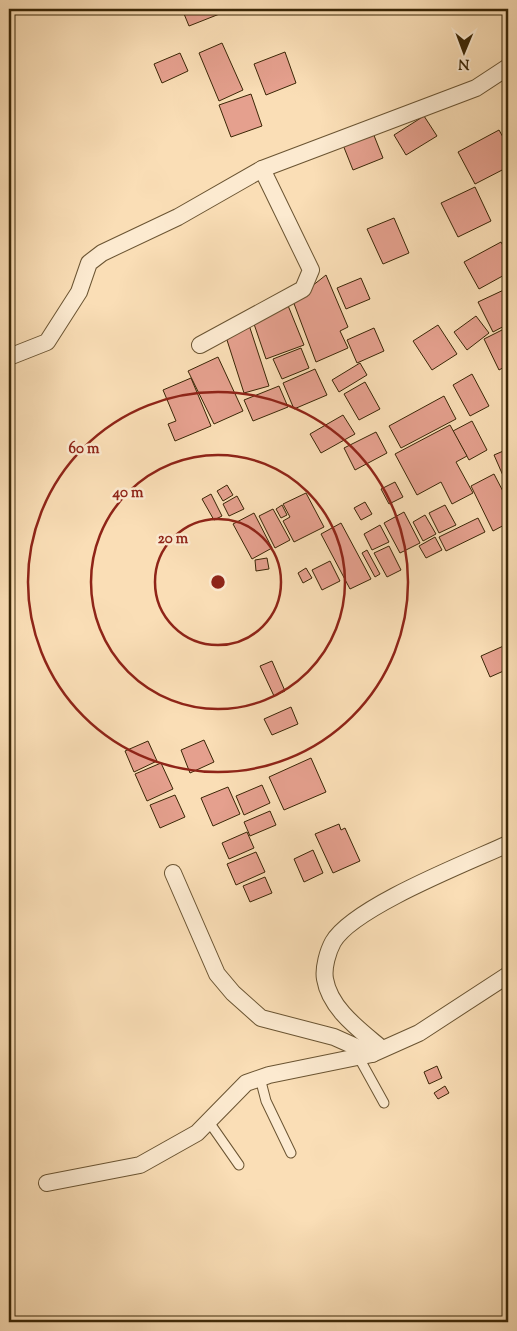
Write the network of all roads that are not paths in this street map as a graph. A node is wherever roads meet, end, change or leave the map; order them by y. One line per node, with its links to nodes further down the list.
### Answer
1 (508, 68): 2 (street)
2 (262, 169): 3 (street); 4 (street)
3 (200, 345)
4 (9, 357)
5 (508, 844): 8 (street)
6 (173, 873): 8 (street)
7 (508, 975): 8 (street)
8 (370, 1053): 9 (street); 10 (lane)
9 (260, 1078): 11 (street); 12 (lane)
10 (384, 1102)
11 (209, 1122): 13 (lane); 14 (street)
12 (291, 1153)
13 (239, 1165)
14 (47, 1183)

